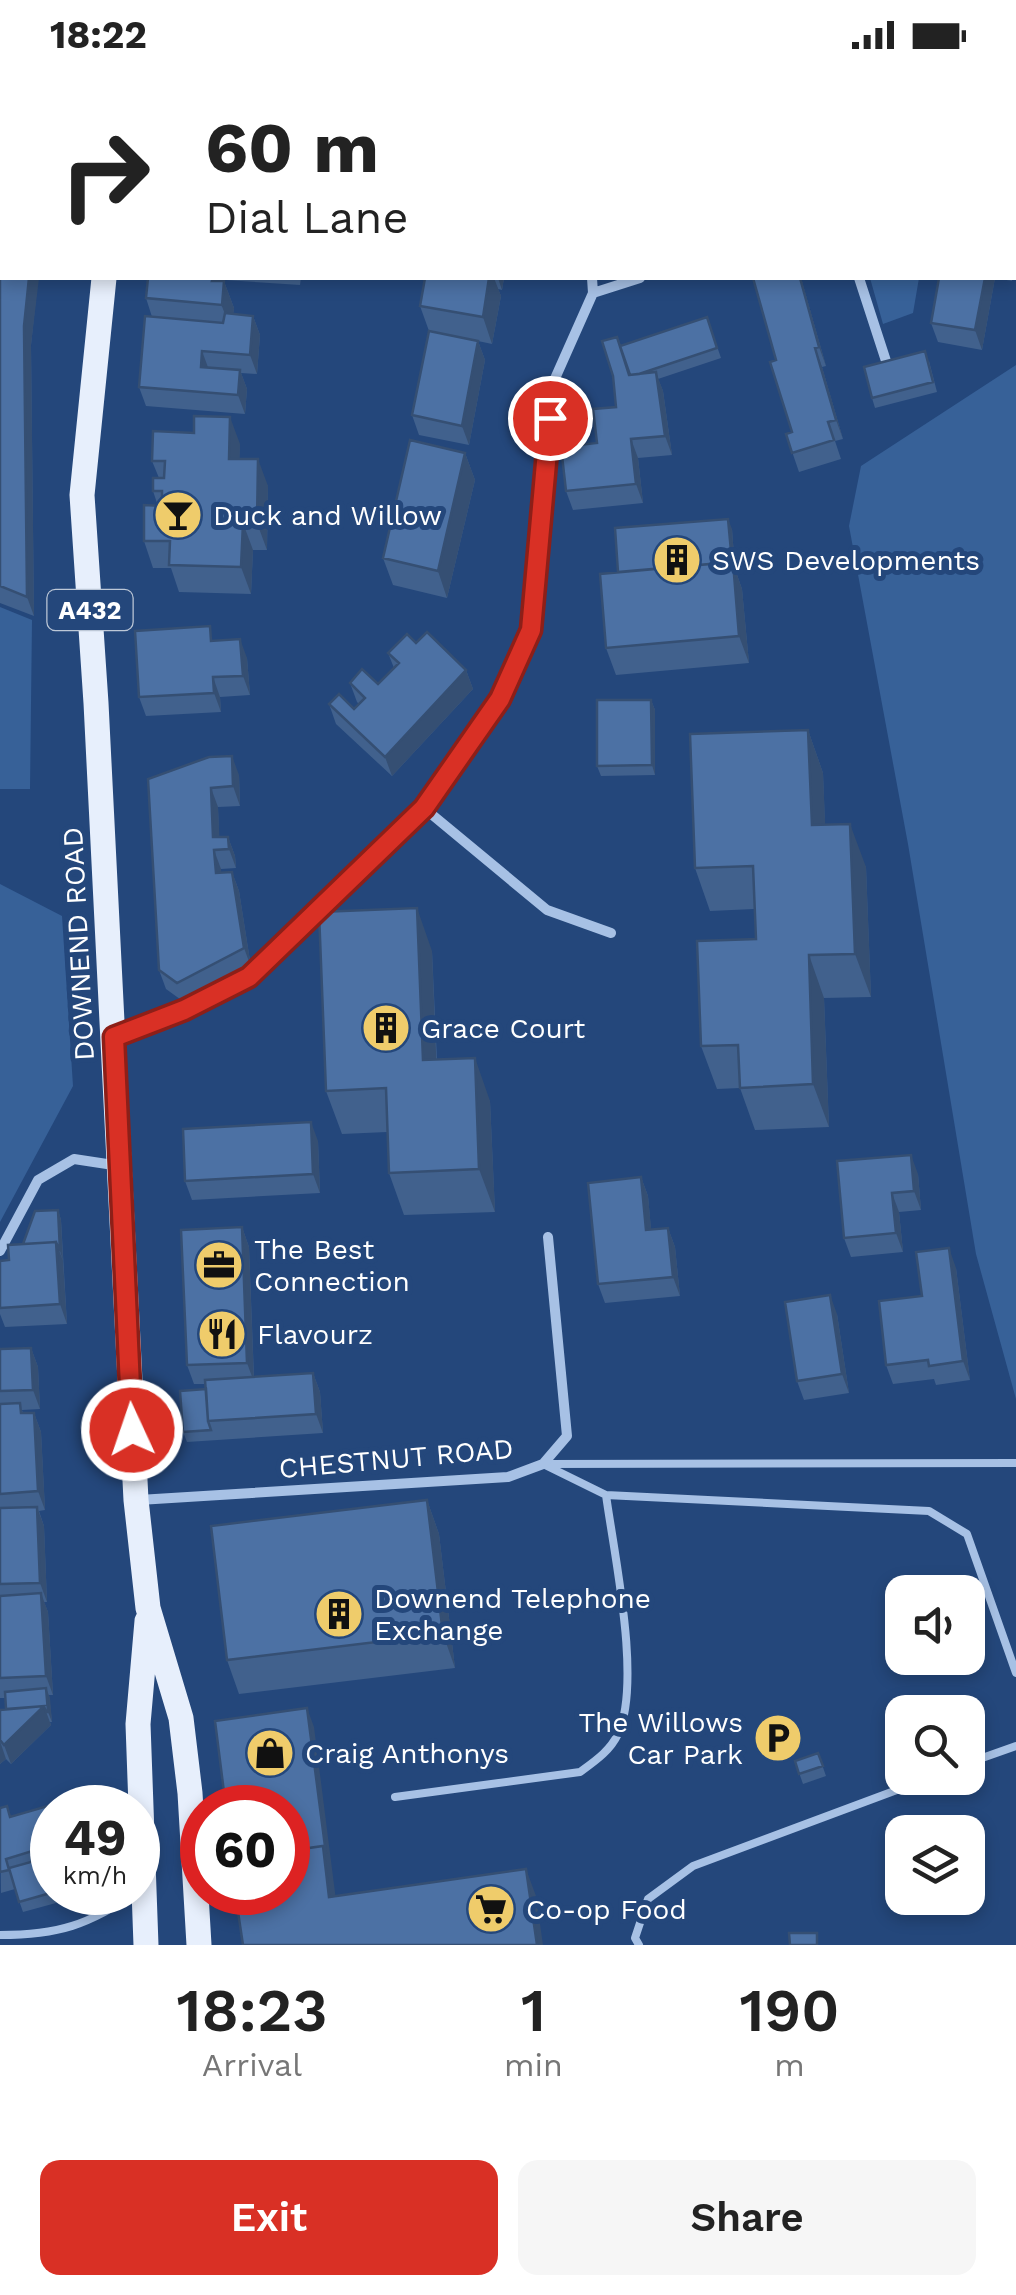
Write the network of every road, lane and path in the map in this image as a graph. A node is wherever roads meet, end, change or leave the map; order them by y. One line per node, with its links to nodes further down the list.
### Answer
1 (104, 280): 9 (main road, DOWNEND ROAD / A432)
2 (592, 280): 5 (street)
3 (634, 280): 5 (street)
4 (860, 280): 6 (street)
5 (593, 293): 7 (street)
6 (887, 364)
7 (424, 808): 8 (street); 9 (street)
8 (611, 933)
9 (114, 1037): 10 (main road, DOWNEND ROAD / A432)
10 (120, 1166): 12 (street); 16 (main road, DOWNEND ROAD / A432)
11 (548, 1237): 14 (street, CHESTNUT ROAD)
12 (0, 1252)
13 (1016, 1463): 14 (lane)
14 (543, 1464): 15 (lane); 16 (street, CHESTNUT ROAD)
15 (606, 1495): 18 (lane); 23 (lane)
16 (136, 1500): 17 (main road, DOWNEND ROAD / A432)
17 (148, 1608): 21 (main road, DOWNEND ROAD / A432); 28 (main road, DOWNEND ROAD / A432)
18 (1016, 1673)
19 (1016, 1746): 20 (lane)
20 (985, 1757)
21 (139, 1785)
22 (885, 1794): 29 (lane)
23 (395, 1797)
24 (105, 1915): 26 (lane)
25 (143, 1915): 27 (main road, DOWNEND ROAD / A432)
26 (0, 1935)
27 (146, 1945)
28 (199, 1945)
29 (639, 1945)

